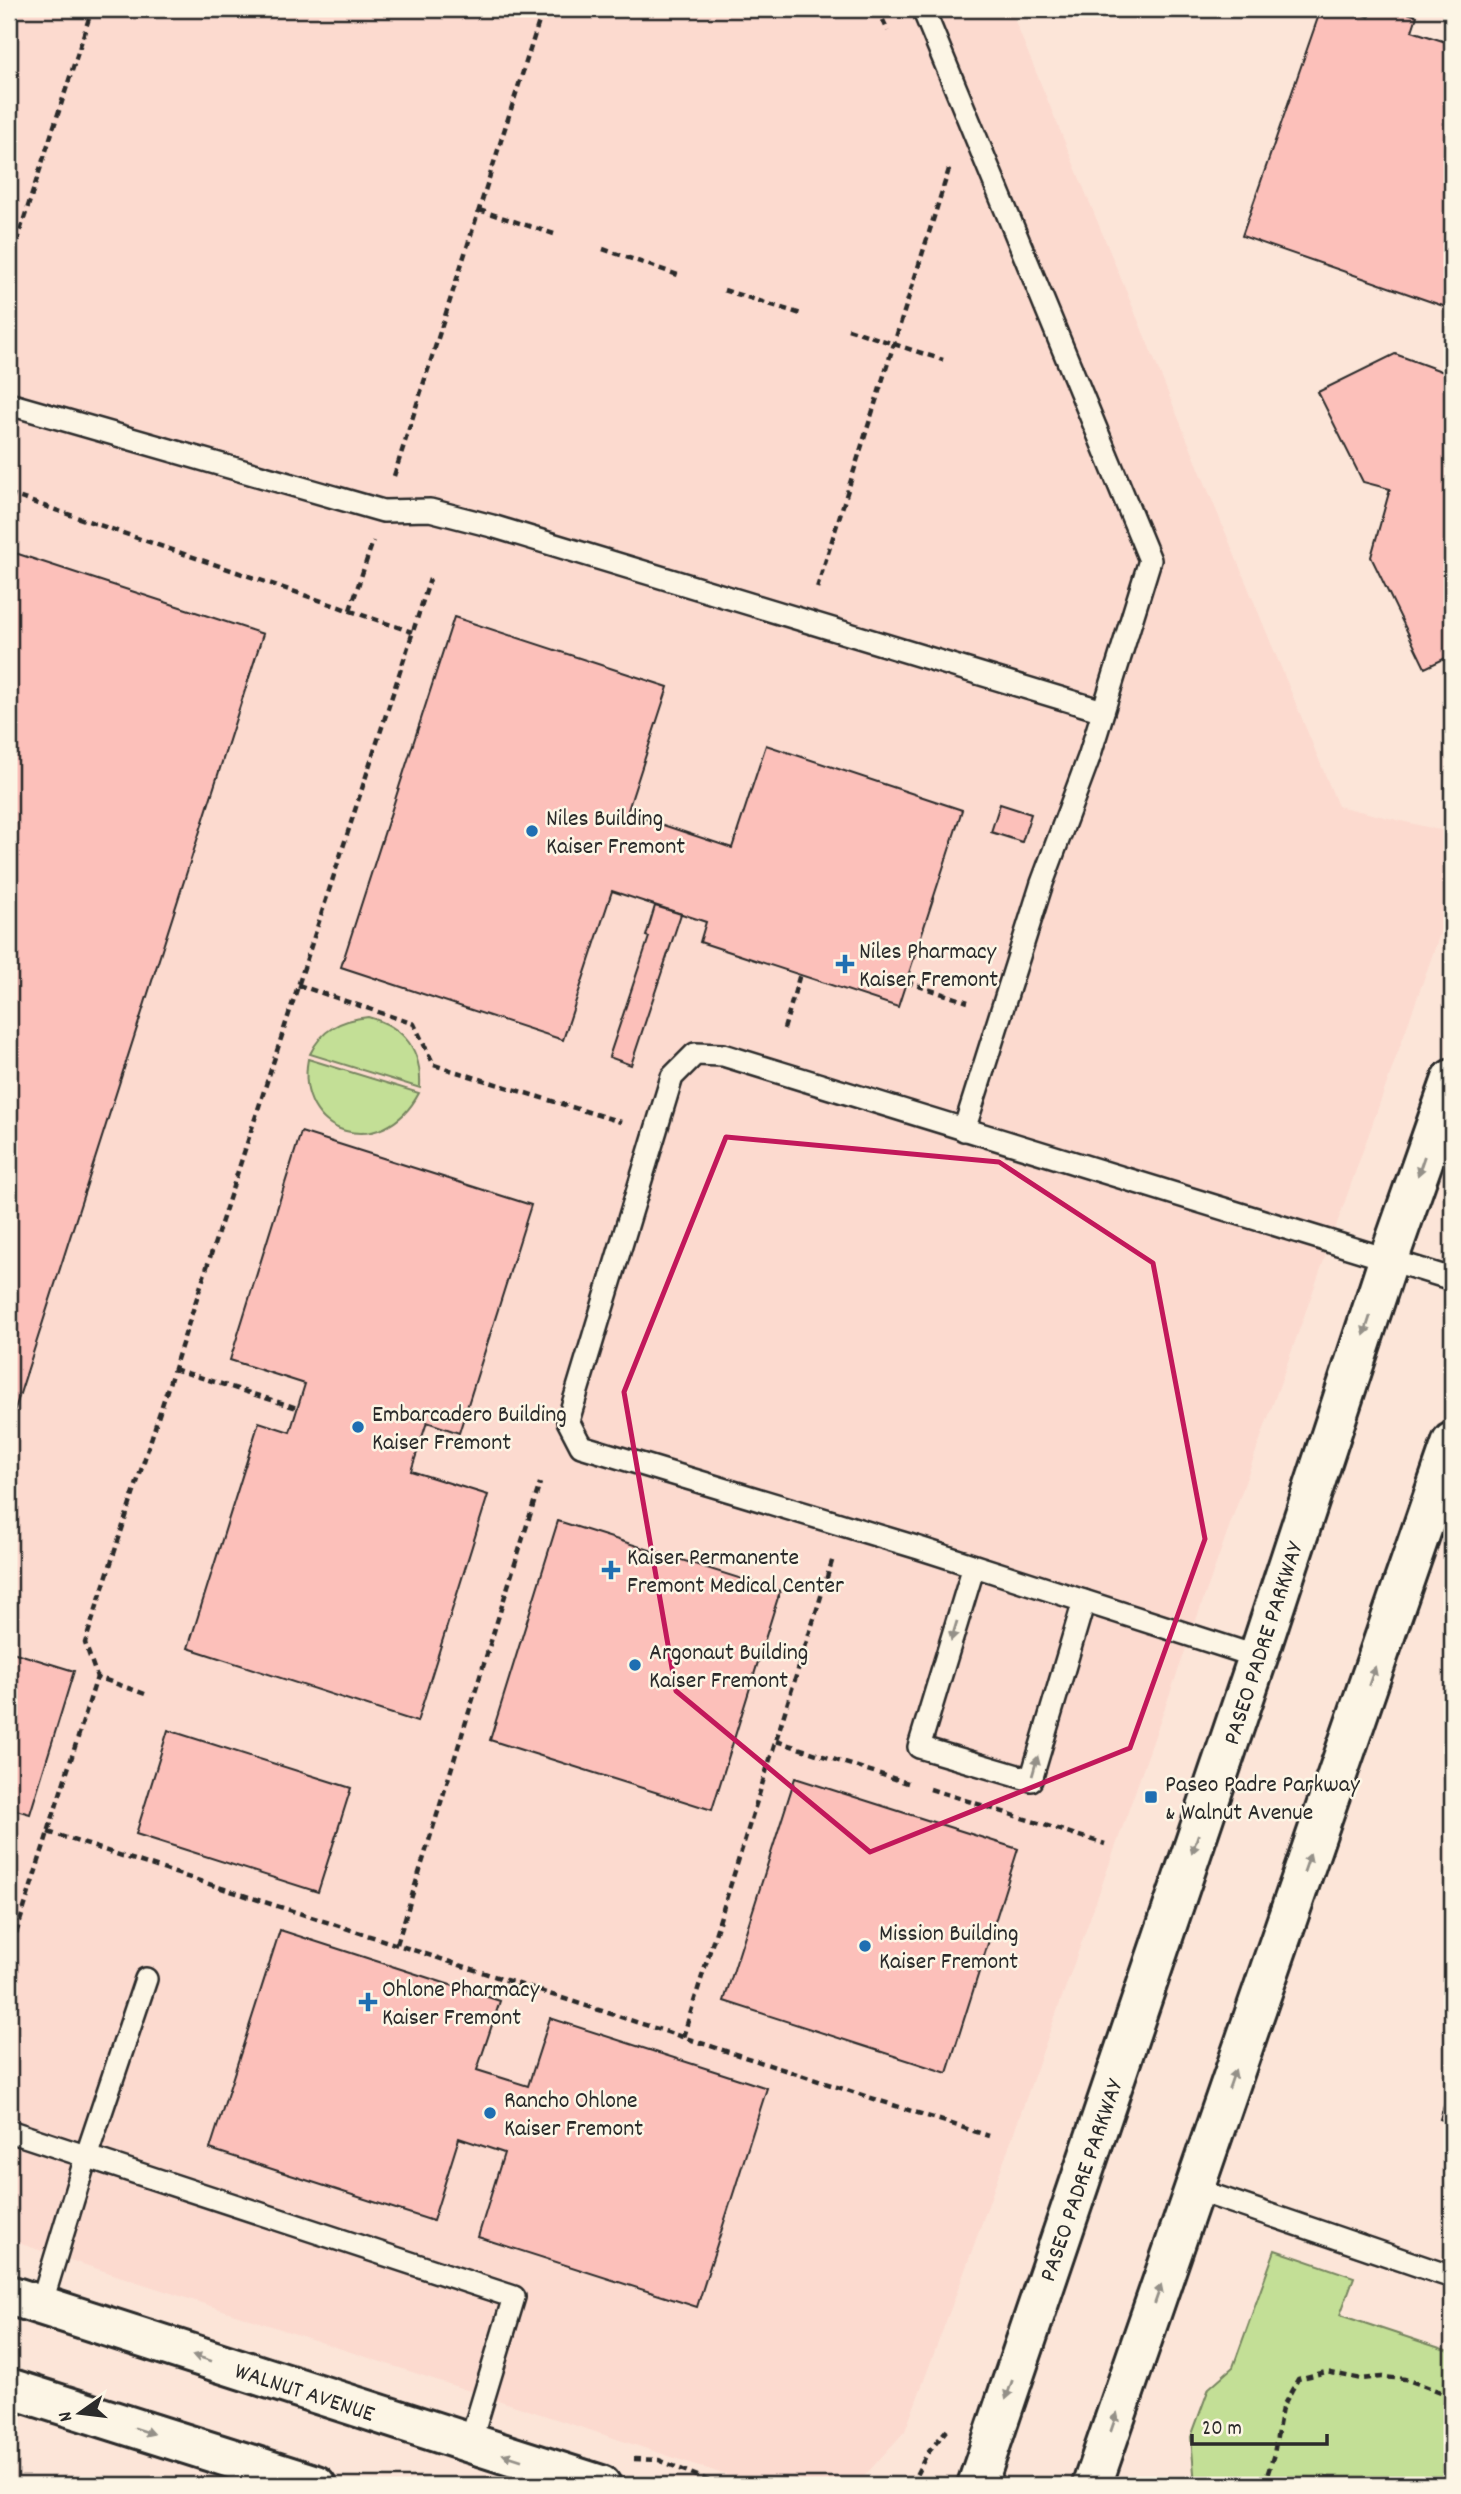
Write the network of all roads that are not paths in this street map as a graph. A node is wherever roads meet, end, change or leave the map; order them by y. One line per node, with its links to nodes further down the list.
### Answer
1 (923, 9): 3 (lane)
2 (9, 404): 3 (lane)
3 (1103, 710): 5 (lane)
4 (1452, 1079): 6 (main road, PASEO PADRE PARKWAY, one-way to 6)
5 (964, 1130): 6 (lane); 9 (lane)
6 (1388, 1261): 7 (lane); 11 (main road, PASEO PADRE PARKWAY, one-way to 11)
7 (1452, 1279)
8 (1452, 1442): 15 (main road, one-way to 8)
9 (974, 1566): 10 (lane); 10 (lane, one-way to 10)
10 (1084, 1601): 11 (lane)
11 (1258, 1657): 22 (main road, PASEO PADRE PARKWAY, one-way to 22)
12 (146, 1979): 14 (lane)
13 (9, 2131): 14 (lane)
14 (86, 2157): 17 (lane); 19 (lane)
15 (1194, 2189): 16 (lane); 23 (main road, one-way to 15)
16 (1452, 2277)
17 (25, 2300): 19 (main road, WALNUT AVENUE, one-way to 17)
18 (9, 2388): 20 (main road, one-way to 20)
19 (470, 2443): 21 (main road, WALNUT AVENUE, one-way to 19)
20 (316, 2485)
21 (601, 2485)
22 (977, 2485)
23 (1092, 2485)

